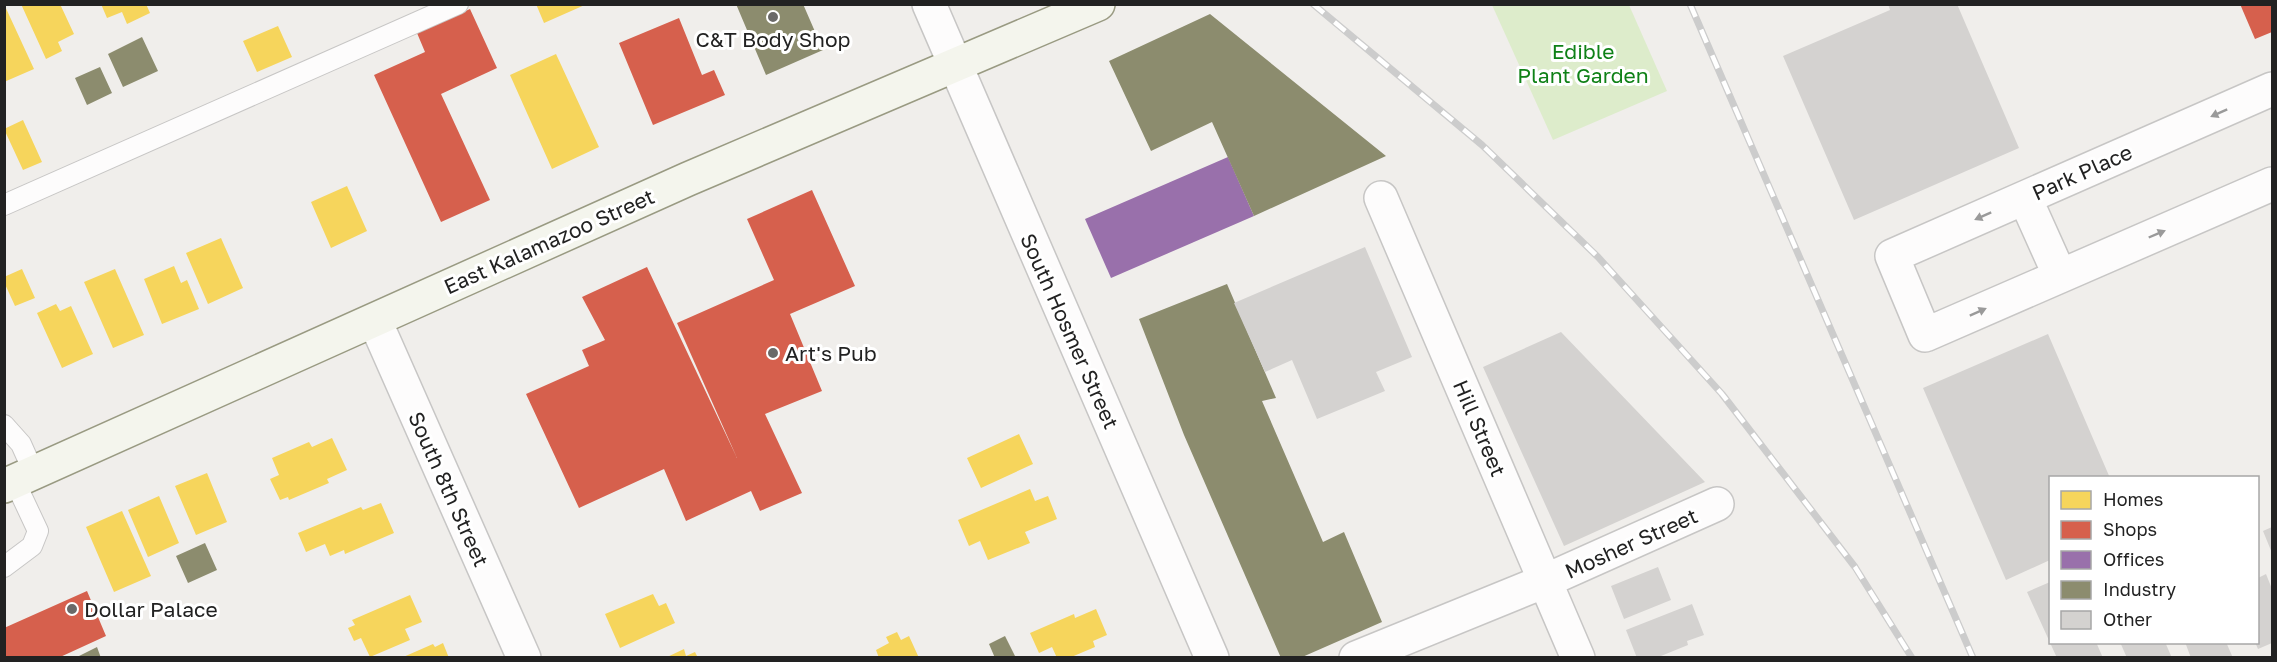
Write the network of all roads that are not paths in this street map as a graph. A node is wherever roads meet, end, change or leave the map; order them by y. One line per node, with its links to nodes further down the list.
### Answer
1 (458, 4): 9 (lane)
2 (929, 4): 4 (street, South Hosmer Street)
3 (1098, 4): 4 (street, East Kalamazoo Street)
4 (954, 65): 11 (street, East Kalamazoo Street); 18 (street, South Hosmer Street)
5 (2272, 89): 8 (street, Park Place, one-way to 8)
6 (2272, 184): 10 (street, one-way to 6)
7 (1381, 198): 16 (street, Hill Street)
8 (2025, 198): 10 (street); 10 (street, Park Place, one-way to 10)
9 (4, 205)
10 (2060, 276)
11 (375, 321): 13 (street, East Kalamazoo Street); 17 (street, South 8th Street)
12 (4, 425): 13 (lane)
13 (18, 480): 15 (lane)
14 (1717, 504): 16 (street, Mosher Street)
15 (4, 567)
16 (1545, 581): 19 (street, Mosher Street); 20 (street, Hill Street)
17 (524, 657)
18 (1212, 657)
19 (1356, 657)
20 (1578, 657)

